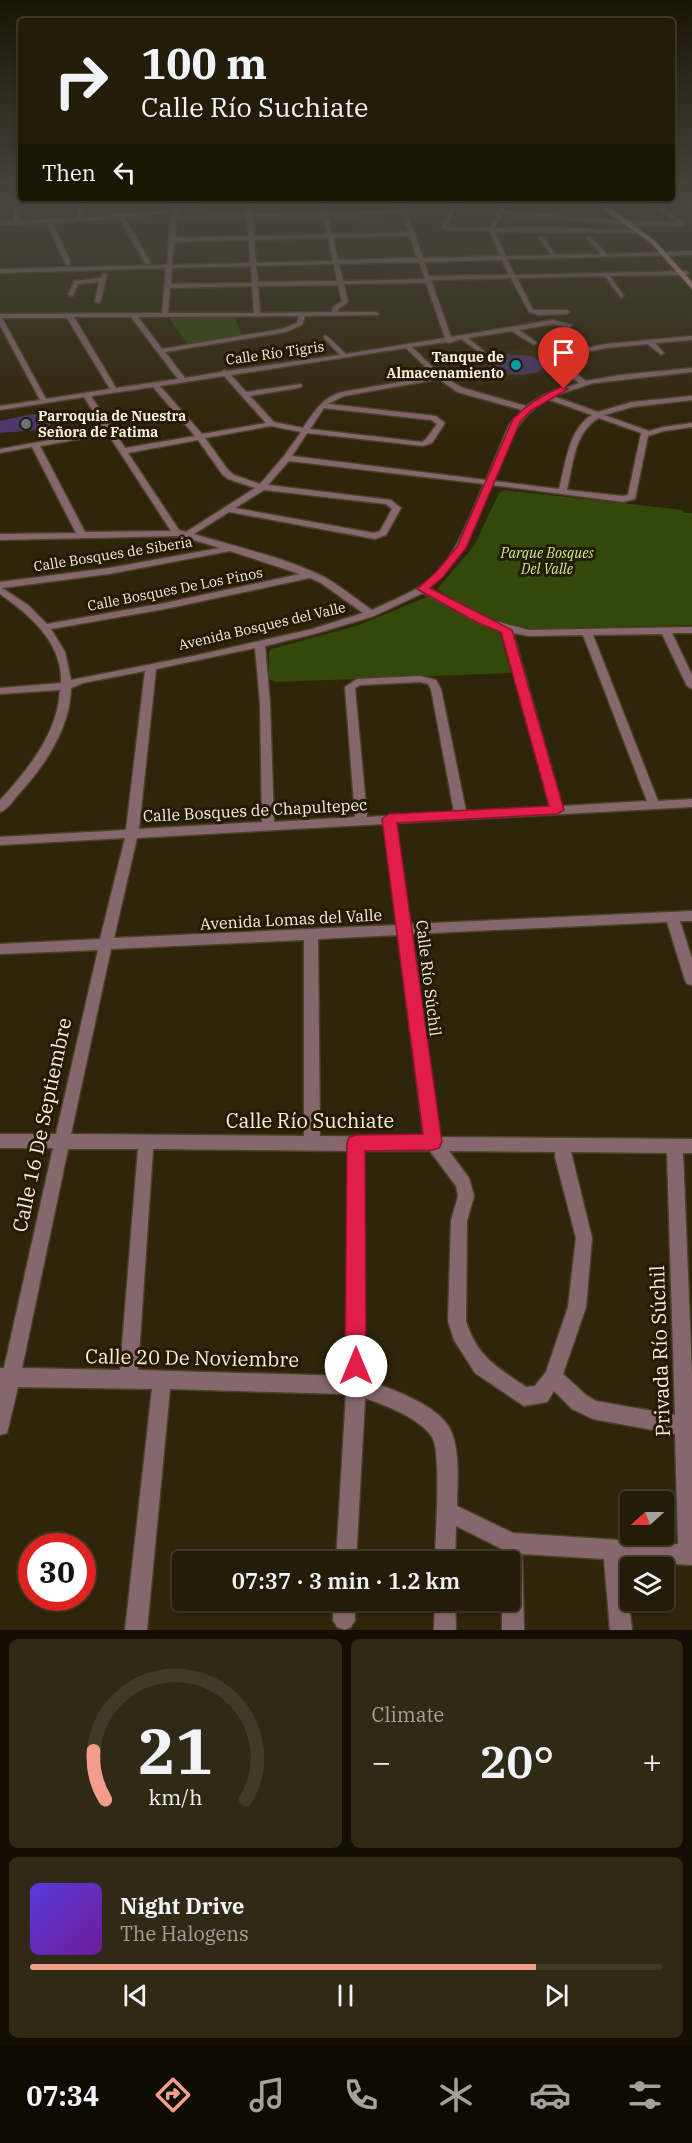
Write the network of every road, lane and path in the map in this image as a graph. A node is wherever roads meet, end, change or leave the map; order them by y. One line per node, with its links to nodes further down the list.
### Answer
1 (88, 281): 11 (street)
2 (102, 281): 13 (street)
3 (167, 281): 10 (street)
4 (383, 281): 8 (street)
5 (429, 281): 28 (street)
6 (517, 281): 14 (street)
7 (611, 281): 12 (street)
8 (341, 283): 9 (street); 18 (street)
9 (255, 284): 10 (street); 17 (street)
10 (167, 286): 16 (street)
11 (71, 295)
12 (621, 296)
13 (98, 302)
14 (567, 312)
15 (303, 313): 17 (street); 18 (street); 32 (street)
16 (165, 314): 17 (street); 21 (street)
17 (257, 314)
18 (335, 314): 19 (street)
19 (376, 314)
20 (69, 315): 21 (street); 22 (street); 43 (street)
21 (133, 315): 32 (street)
22 (0, 317): 48 (street)
23 (569, 325): 24 (street, Calle Río Tigris)
24 (513, 329): 26 (street, Calle Río Tigris); 30 (street)
25 (326, 337): 35 (street)
26 (463, 338): 28 (street, Calle Río Tigris); 33 (street)
27 (692, 338): 29 (street)
28 (450, 341): 31 (street, Calle Río Tigris)
29 (649, 341): 34 (street); 41 (street)
30 (534, 343)
31 (408, 347): 35 (street, Calle Río Tigris); 38 (street)
32 (161, 351): 39 (street)
33 (482, 352)
34 (661, 353)
35 (345, 356): 37 (street, Calle Río Tigris)
36 (692, 370): 41 (street, Avenida Bosques del Valle)
37 (224, 372): 39 (street, Calle Río Tigris); 45 (street)
38 (440, 377): 49 (street); 51 (street)
39 (182, 379): 40 (street, Calle Río Tigris)
40 (155, 384): 43 (street, Calle Río Tigris); 58 (street)
41 (585, 384): 46 (street, Avenida Bosques del Valle)
42 (298, 386): 45 (street)
43 (114, 390): 44 (street, Calle Río Tigris)
44 (86, 394): 48 (street, Calle Río Tigris); 55 (street)
45 (244, 395): 53 (street)
46 (548, 396): 51 (street, Avenida Bosques del Valle); 52 (street)
47 (692, 398): 52 (street)
48 (44, 401): 50 (street, Calle Río Tigris)
49 (322, 406): 56 (street); 56 (street)
50 (0, 408)
51 (527, 409): 63 (street, Avenida Bosques del Valle)
52 (597, 415): 57 (street); 65 (street)
53 (271, 424): 56 (street); 58 (street)
54 (692, 425): 57 (street)
55 (111, 431): 59 (street); 61 (street)
56 (306, 431): 62 (street)
57 (647, 433): 65 (street)
58 (200, 437): 61 (street); 64 (street)
59 (35, 445): 60 (street); 68 (street)
60 (0, 451)
61 (124, 451): 67 (street)
62 (287, 458): 63 (street); 64 (street)
63 (489, 484): 65 (street); 74 (street, Avenida Bosques del Valle)
64 (262, 487): 66 (street); 66 (street)
65 (562, 492)
66 (227, 509): 69 (street)
67 (177, 532): 68 (street); 69 (street)
68 (82, 535): 70 (street)
69 (187, 535): 71 (street)
70 (0, 537)
71 (231, 548): 72 (street); 73 (street, Calle Bosques de Siberia)
72 (311, 575): 75 (street); 76 (street, Calle Bosques De Los Pinos)
73 (0, 587): 76 (street)
74 (423, 589): 75 (street, Avenida Bosques del Valle); 77 (street)
75 (371, 614): 81 (street, Avenida Bosques del Valle)
76 (45, 627): 83 (street)
77 (507, 630): 80 (street); 90 (street)
78 (692, 630): 79 (street)
79 (666, 631): 80 (street); 85 (street)
80 (587, 632): 88 (street)
81 (260, 645): 82 (street, Avenida Bosques del Valle); 94 (street)
82 (151, 667): 83 (street, Avenida Bosques del Valle); 95 (street, Calle 16 De Septiembre)
83 (67, 682): 84 (street, Avenida Bosques del Valle); 86 (street, Avenida Bosques del Valle); 89 (street)
84 (0, 683)
85 (692, 686)
86 (0, 691)
87 (692, 803): 88 (street, Calle Bosques de Chapultepec)
88 (654, 805): 90 (street, Calle Bosques de Chapultepec)
89 (0, 808)
90 (557, 810): 91 (street, Calle Bosques de Chapultepec)
91 (461, 815): 92 (street, Calle Bosques de Chapultepec); 93 (street)
92 (389, 819): 93 (street, Calle Bosques de Chapultepec); 99 (street, Calle Río Súchil)
93 (361, 820): 94 (street, Calle Bosques de Chapultepec)
94 (268, 825): 95 (street, Calle Bosques de Chapultepec)
95 (132, 834): 96 (street, Calle Bosques de Chapultepec); 101 (street, Calle 16 De Septiembre)
96 (0, 841)
97 (692, 916): 98 (street, Avenida Lomas del Valle)
98 (672, 917): 99 (street, Avenida Lomas del Valle); 103 (street)
99 (405, 930): 100 (street, Avenida Lomas del Valle); 108 (street, Calle Río Súchil)
100 (311, 934): 101 (street, Avenida Lomas del Valle); 107 (street)
101 (106, 944): 102 (street, Avenida Lomas del Valle); 105 (street, Calle 16 De Septiembre)
102 (0, 949)
103 (692, 980)
104 (0, 1141): 105 (street, Calle Río Suchiate)
105 (62, 1142): 106 (street, Calle Río Suchiate); 112 (street, Calle 16 De Septiembre)
106 (146, 1142): 107 (street, Calle Río Suchiate); 114 (street)
107 (312, 1142): 109 (street, Calle Río Suchiate)
108 (433, 1142): 109 (street, Calle Río Suchiate); 110 (street, Calle Río Suchiate); 113 (street)
109 (356, 1143): 116 (street)
110 (564, 1144): 111 (street, Calle Río Suchiate); 113 (street)
111 (684, 1146): 117 (street, Privada Río Súchil)
112 (5, 1377): 114 (street, Calle 20 De Noviembre); 118 (street, Calle 16 De Septiembre)
113 (553, 1377): 117 (street)
114 (128, 1380): 115 (street, Calle 20 De Noviembre)
115 (162, 1381): 116 (street, Calle 20 De Noviembre); 126 (street)
116 (356, 1386): 119 (street, Calle 20 De Noviembre); 122 (street)
117 (685, 1425): 124 (street, Privada Río Súchil)
118 (0, 1426)
119 (446, 1511): 120 (street); 123 (street)
120 (512, 1543): 121 (street); 128 (street)
121 (614, 1549): 124 (street); 129 (street)
122 (347, 1551)
123 (445, 1551)
124 (690, 1555)
125 (445, 1611): 127 (street)
126 (136, 1630)
127 (445, 1630)
128 (513, 1630)
129 (621, 1630)

